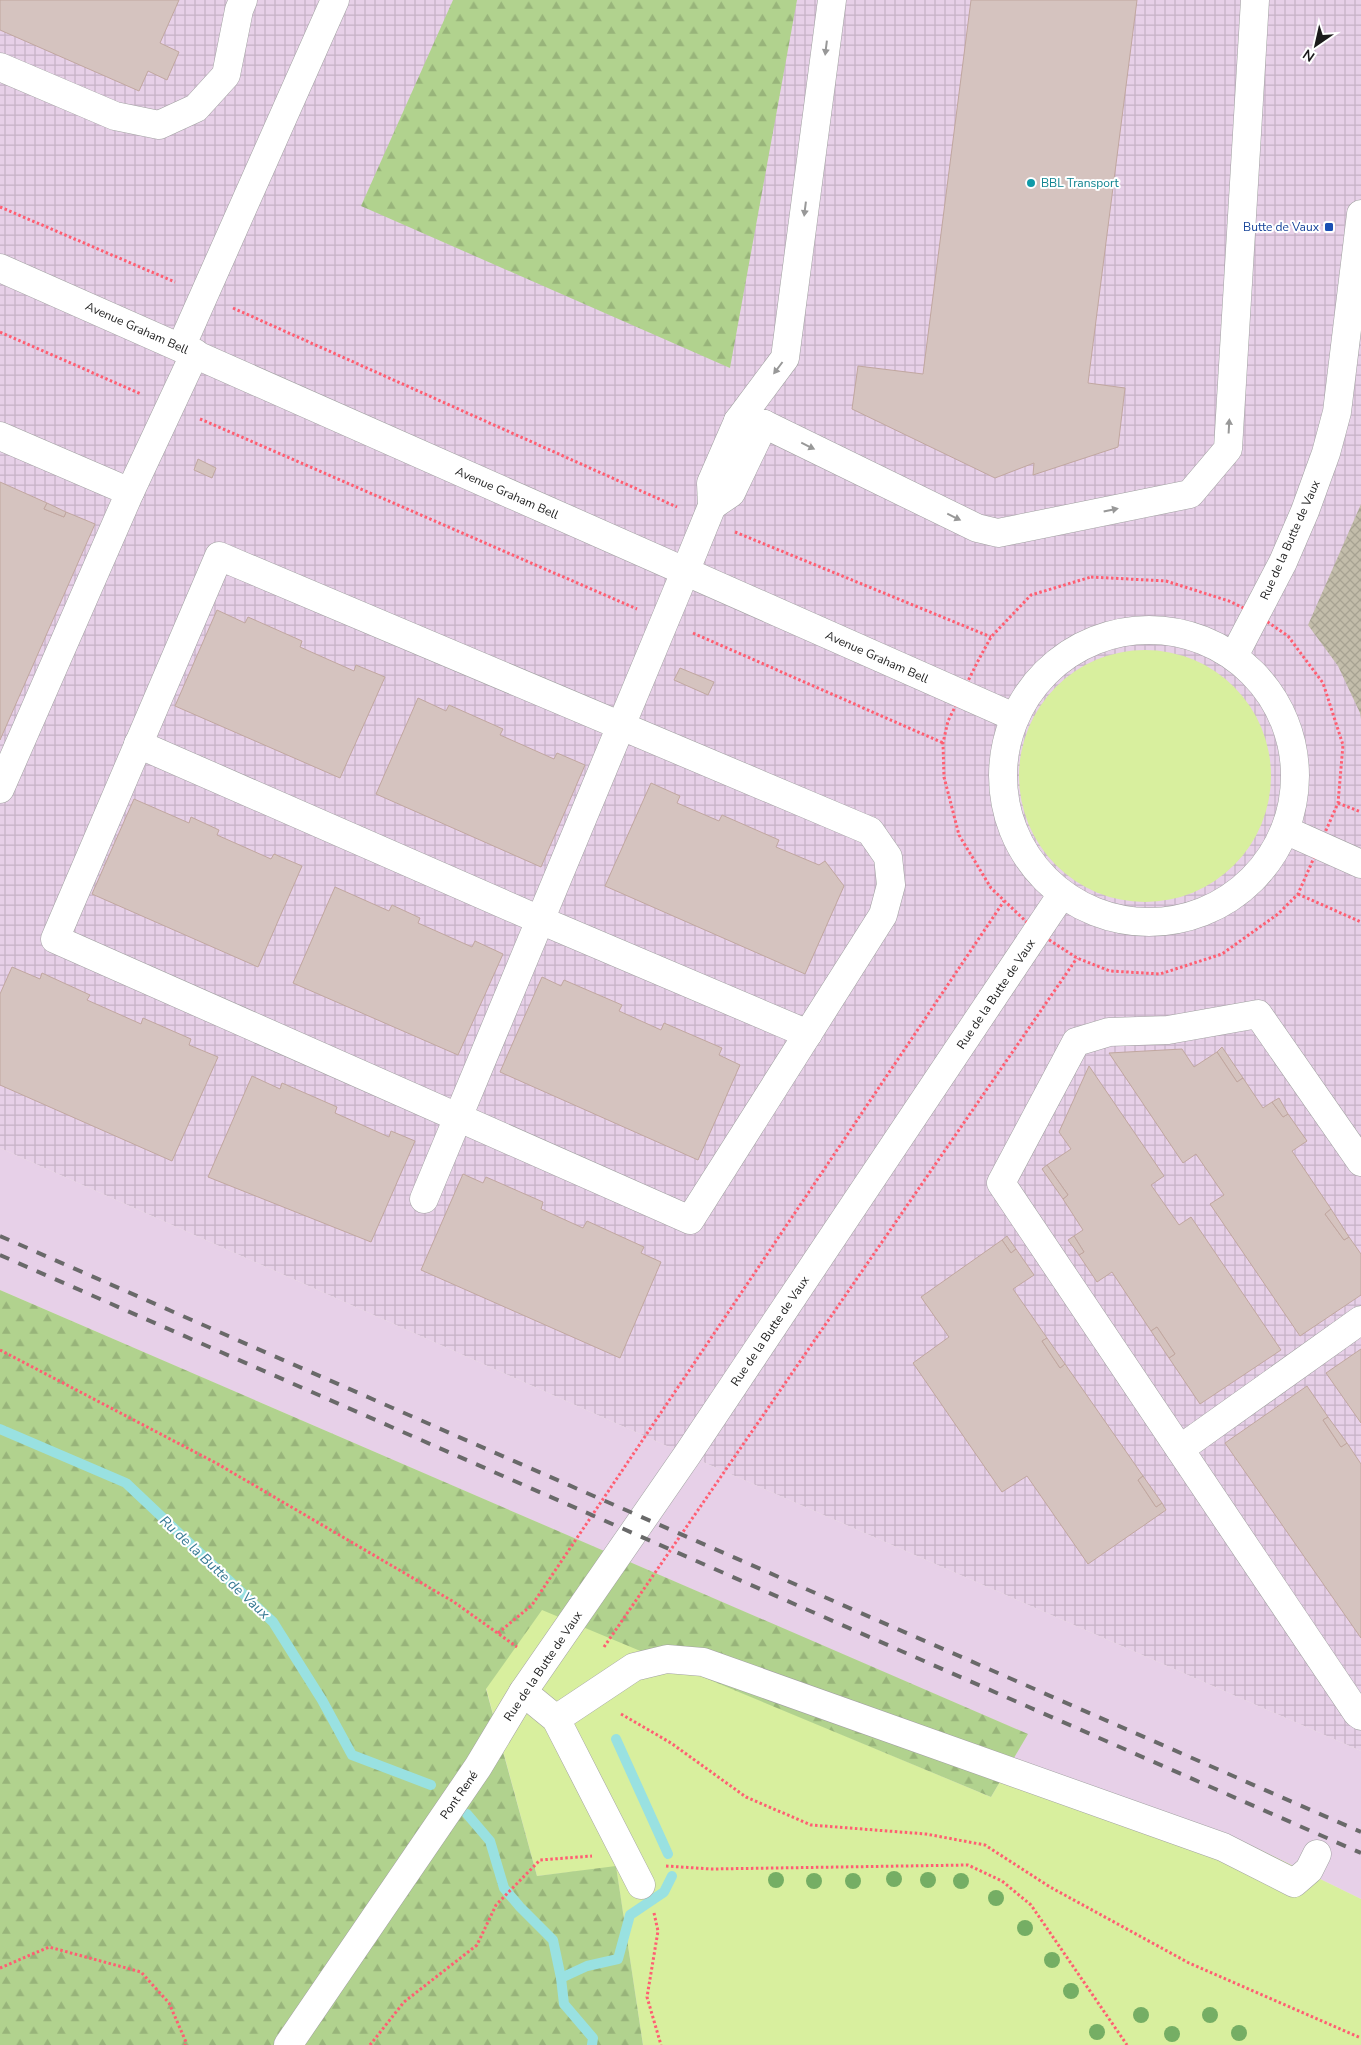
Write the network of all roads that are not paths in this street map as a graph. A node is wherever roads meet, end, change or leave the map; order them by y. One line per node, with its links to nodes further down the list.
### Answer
1 (243, 0): 5 (street)
2 (335, 0): 9 (street)
3 (832, 0): 10 (street, one-way to 10)
4 (1255, 0): 11 (street, one-way to 4)
5 (0, 67)
6 (1361, 214): 8 (street, Rue de la Butte de Vaux)
7 (0, 268): 9 (street, Avenue Graham Bell)
8 (1356, 294): 16 (street, Rue de la Butte de Vaux)
9 (188, 350): 13 (street); 15 (street, Avenue Graham Bell)
10 (738, 421): 11 (street); 14 (street)
11 (764, 424): 14 (street)
12 (0, 436): 13 (street)
13 (130, 492): 20 (street)
14 (709, 513): 15 (street)
15 (685, 572): 17 (street, Avenue Graham Bell); 18 (street)
16 (1235, 654): 17 (street); 21 (street)
17 (1014, 717): 23 (street)
18 (621, 725): 19 (street); 24 (street); 25 (street)
19 (138, 744): 24 (street); 26 (street)
20 (0, 789)
21 (1285, 830): 22 (street); 23 (street)
22 (1361, 864)
23 (1062, 894): 31 (street, Rue de la Butte de Vaux)
24 (540, 920): 25 (street); 26 (street)
25 (808, 1034): 26 (street)
26 (458, 1118): 28 (street)
27 (1361, 1162): 30 (street)
28 (424, 1199)
29 (1361, 1320): 30 (street)
30 (1180, 1449): 32 (street)
31 (523, 1692): 33 (street); 34 (street, Rue de la Butte de Vaux)
32 (1361, 1716)
33 (556, 1719): 35 (street); 36 (street)
34 (478, 1767): 37 (street, Pont René)
35 (1316, 1854)
36 (641, 1885)
37 (288, 2045)

